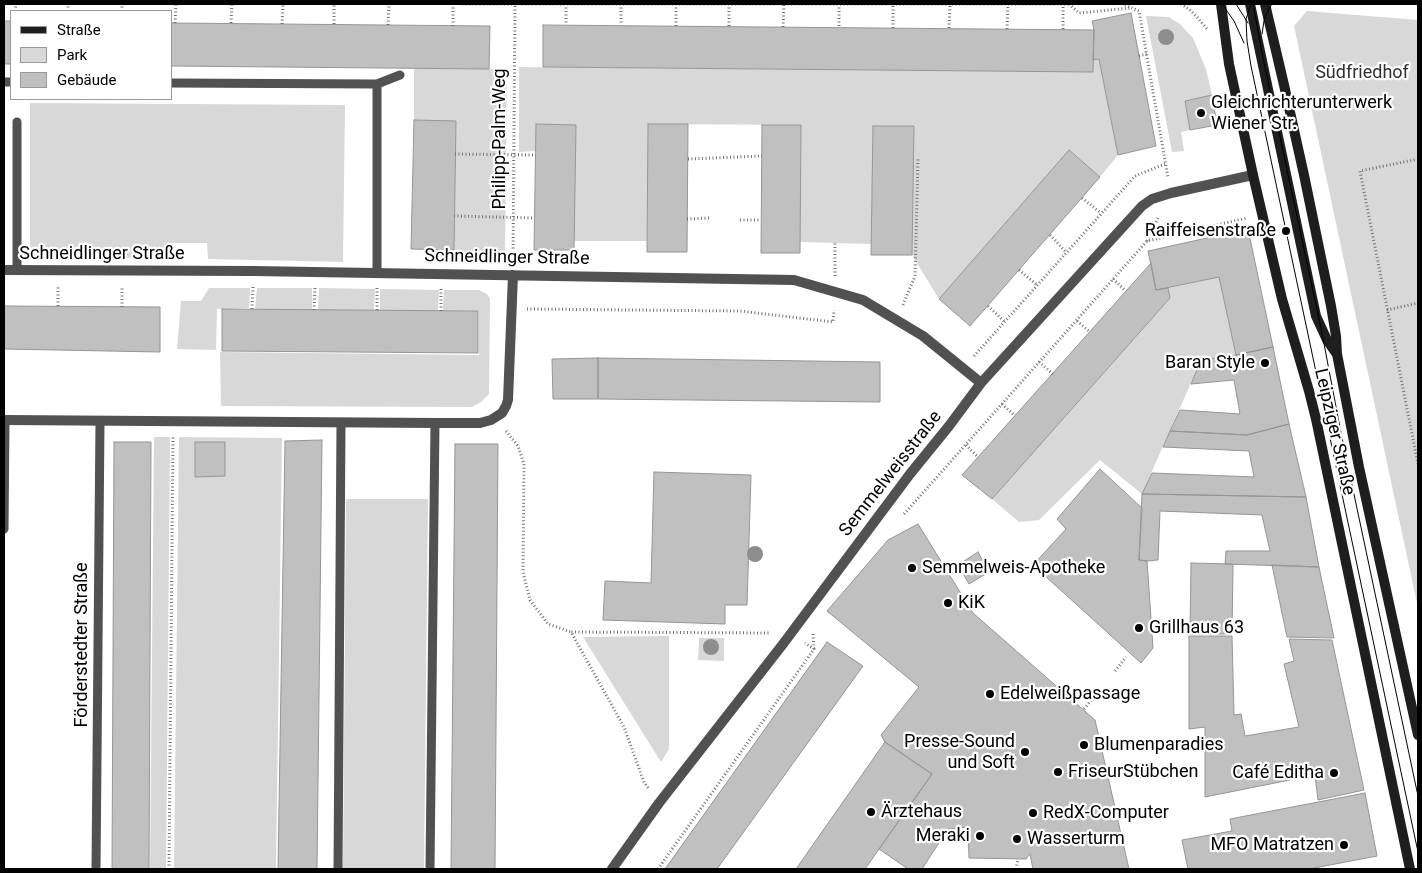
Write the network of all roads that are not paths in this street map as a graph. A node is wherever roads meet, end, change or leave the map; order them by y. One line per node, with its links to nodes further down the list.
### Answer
1 (1221, 4): 8 (main road, Leipziger Straße)
2 (1250, 4): 13 (main road)
3 (1265, 4): 13 (main road, Leipziger Straße)
4 (400, 75): 6 (lane)
5 (172, 83): 6 (lane)
6 (377, 84): 11 (lane)
7 (16, 122): 9 (lane)
8 (1253, 175): 14 (street, Semmelweisstraße); 25 (main road, Leipziger Straße)
9 (17, 269): 10 (street, Schneidlinger Straße); 11 (street, Schneidlinger Straße)
10 (4, 270)
11 (377, 273): 12 (street, Schneidlinger Straße)
12 (513, 274): 14 (street, Schneidlinger Straße); 18 (street)
13 (1337, 354): 20 (main road, Leipziger Straße)
14 (981, 383): 24 (street, Semmelweisstraße)
15 (5, 420): 16 (street); 19 (lane)
16 (100, 421): 17 (street); 21 (lane, Förderstedter Straße)
17 (341, 423): 18 (street); 22 (lane)
18 (435, 424): 23 (lane)
19 (4, 529)
20 (1418, 735)
21 (96, 869)
22 (338, 869)
23 (430, 869)
24 (612, 869)
25 (1410, 869)

